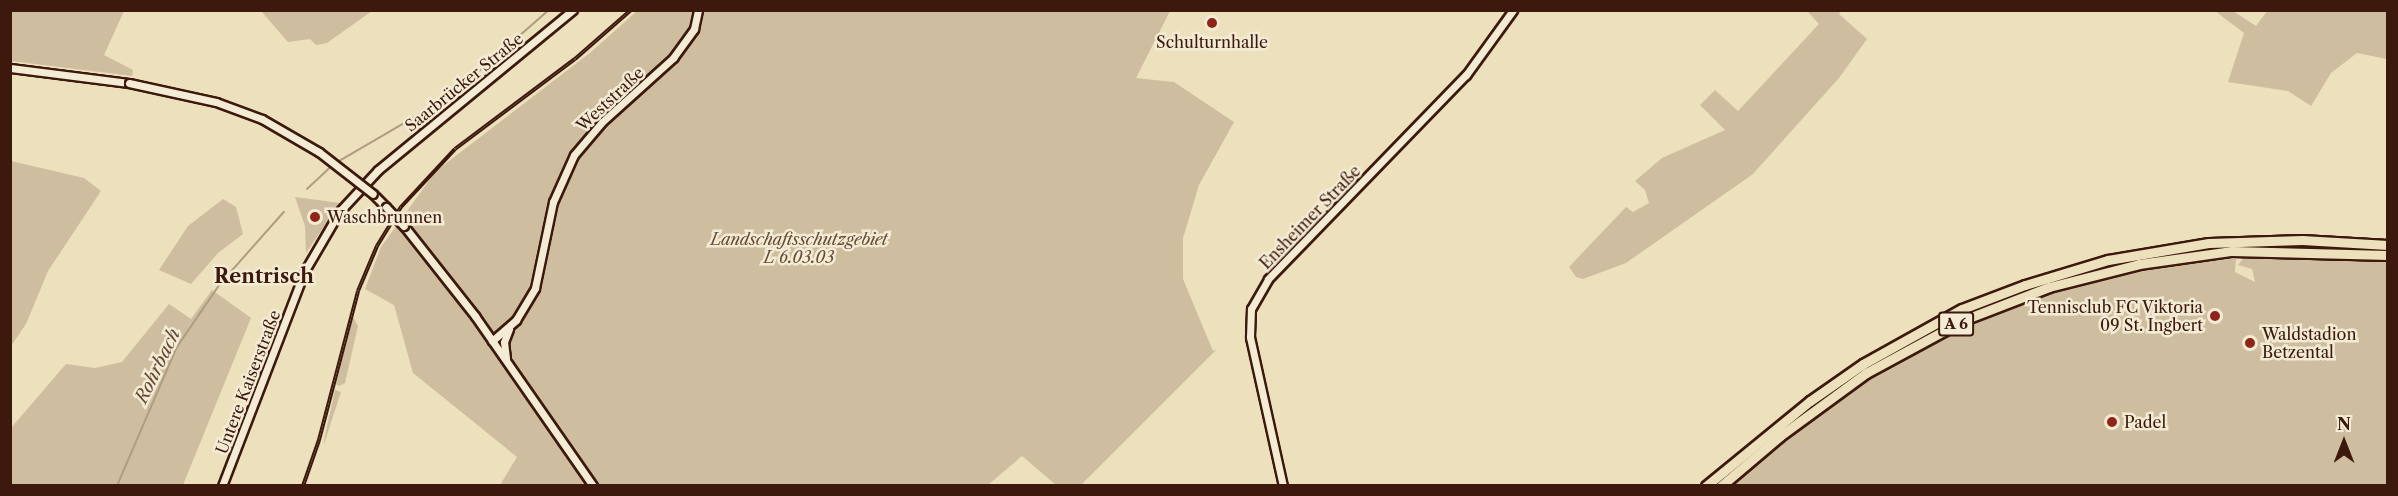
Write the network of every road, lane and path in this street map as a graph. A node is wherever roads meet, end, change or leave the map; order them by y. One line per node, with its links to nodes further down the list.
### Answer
1 (698, 10): 8 (main road, Weststraße)
2 (1512, 10): 13 (main road, Ensheimer Straße)
3 (570, 12): 5 (main road, Saarbrücker Straße)
4 (10, 68): 9 (main road, bridge)
5 (378, 170): 11 (main road, Untere Kaiserstraße)
6 (2388, 245): 14 (highway, A 6)
7 (2388, 255): 15 (highway, A 6)
8 (510, 326): 9 (main road, Weststraße); 10 (main road)
9 (492, 341): 10 (main road)
10 (507, 362): 12 (main road)
11 (222, 486)
12 (593, 486)
13 (1283, 486)
14 (1706, 486)
15 (1721, 486)

